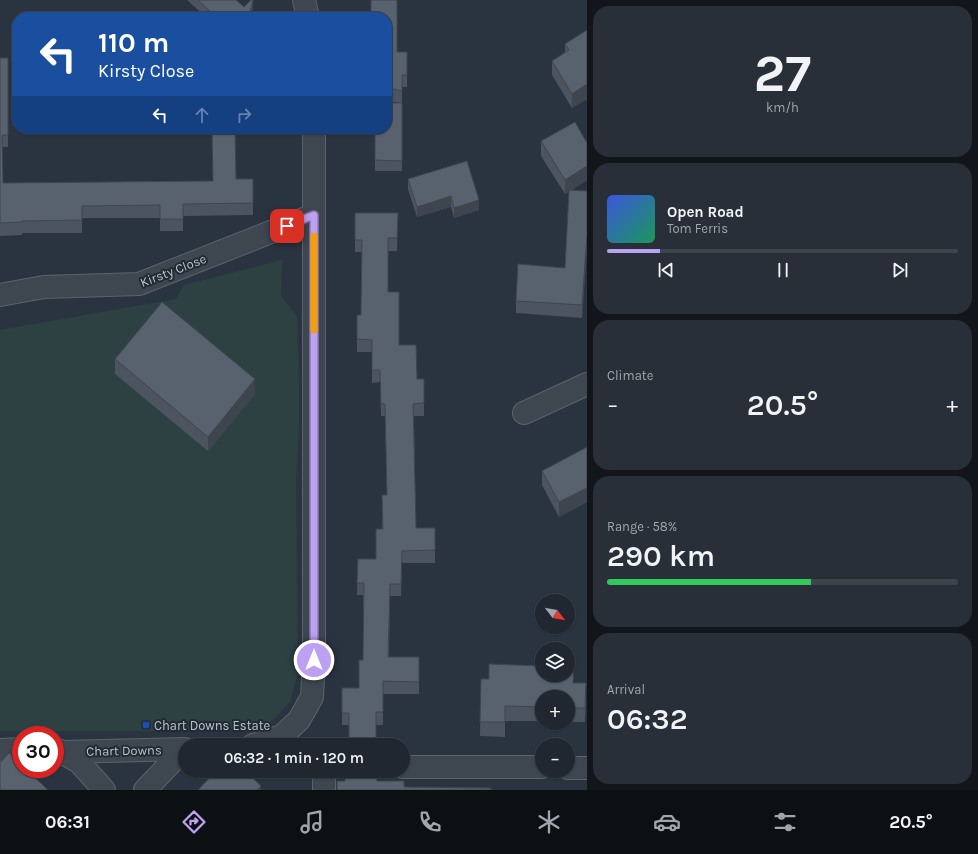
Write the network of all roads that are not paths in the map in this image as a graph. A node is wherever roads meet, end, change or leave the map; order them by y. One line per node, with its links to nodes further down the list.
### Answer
1 (304, 0): 2 (street)
2 (307, 12)
3 (314, 134): 4 (street)
4 (314, 215): 5 (street, Kirsty Close); 8 (street)
5 (0, 295)
6 (587, 384): 7 (street)
7 (524, 414)
8 (289, 738)
9 (12, 749): 11 (street)
10 (178, 749): 12 (street, Chart Downs)
11 (0, 750)
12 (64, 750)
13 (64, 753): 20 (street, Chart Downs)
14 (178, 755): 21 (street, Chart Downs)
15 (410, 767): 16 (street)
16 (535, 767)
17 (575, 768): 18 (street)
18 (587, 768)
19 (324, 778): 22 (street)
20 (104, 790)
21 (145, 790)
22 (324, 790)

